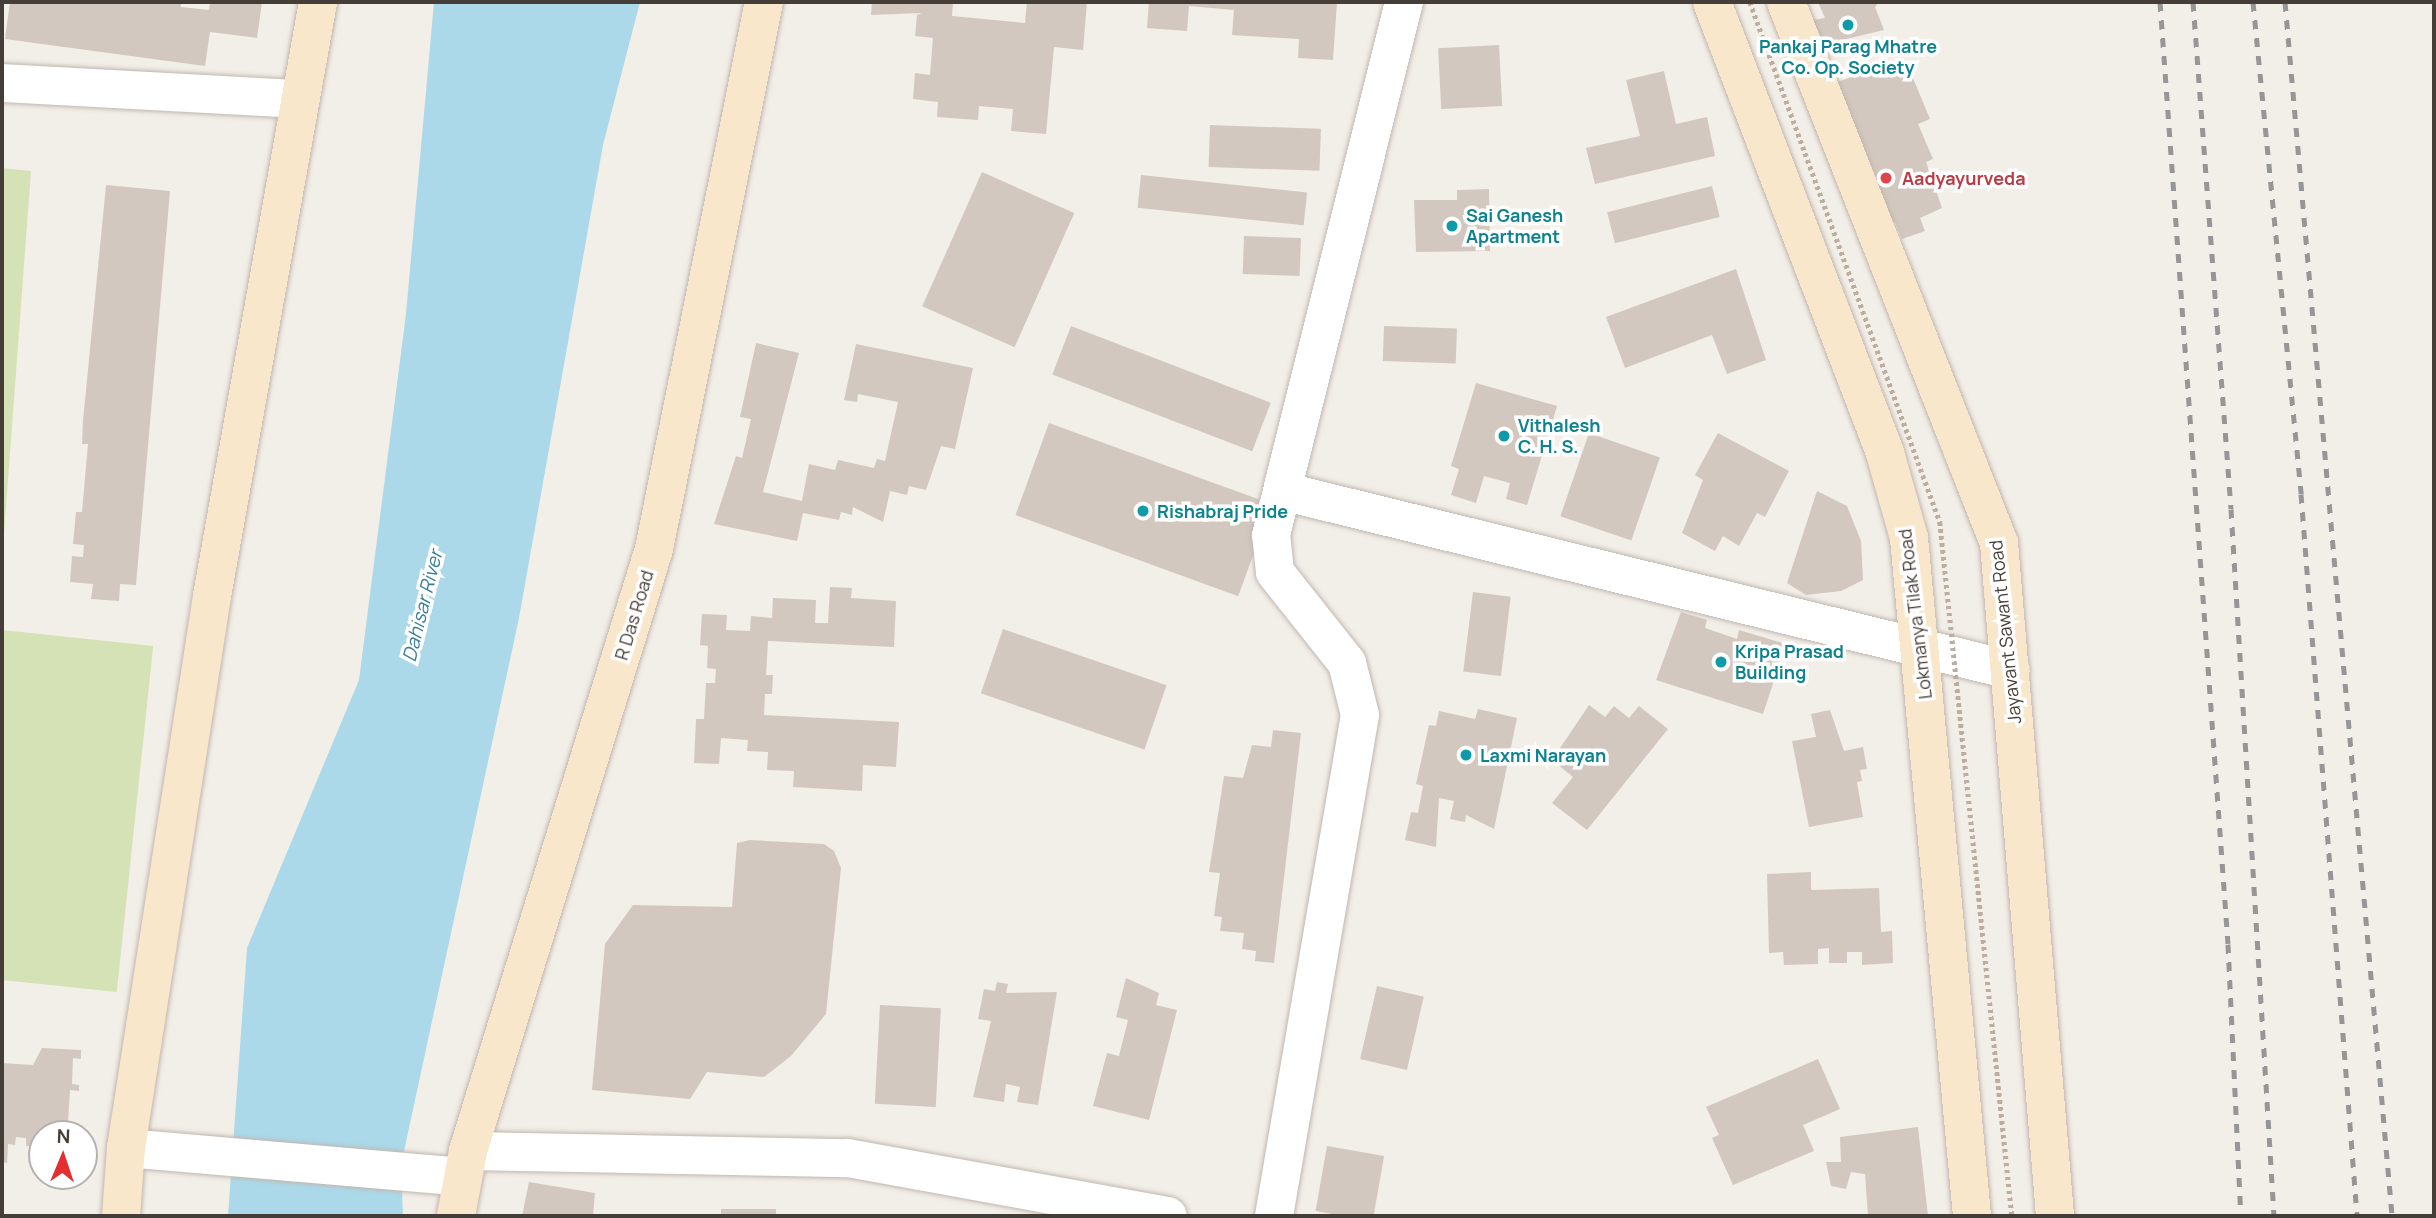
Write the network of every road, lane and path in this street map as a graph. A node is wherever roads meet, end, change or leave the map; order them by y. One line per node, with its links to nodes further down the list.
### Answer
1 (318, 2): 8 (street)
2 (764, 2): 13 (street, R Das Road)
3 (1404, 2): 9 (street)
4 (1712, 2): 10 (street, Lokmanya Tilak Road)
5 (1750, 2): 19 (path, bridge)
6 (1786, 2): 11 (street, Jayavant Sawant Road)
7 (2, 83): 8 (street)
8 (300, 99): 12 (street)
9 (1282, 491): 10 (street); 17 (street)
10 (1921, 652): 11 (street); 18 (street, Lokmanya Tilak Road)
11 (2010, 670): 20 (street, Jayavant Sawant Road)
12 (125, 1148): 13 (street); 14 (street)
13 (466, 1164): 15 (street, R Das Road); 16 (street)
14 (121, 1216)
15 (456, 1216)
16 (1168, 1216)
17 (1274, 1216)
18 (1972, 1216)
19 (2012, 1216)
20 (2055, 1216)

